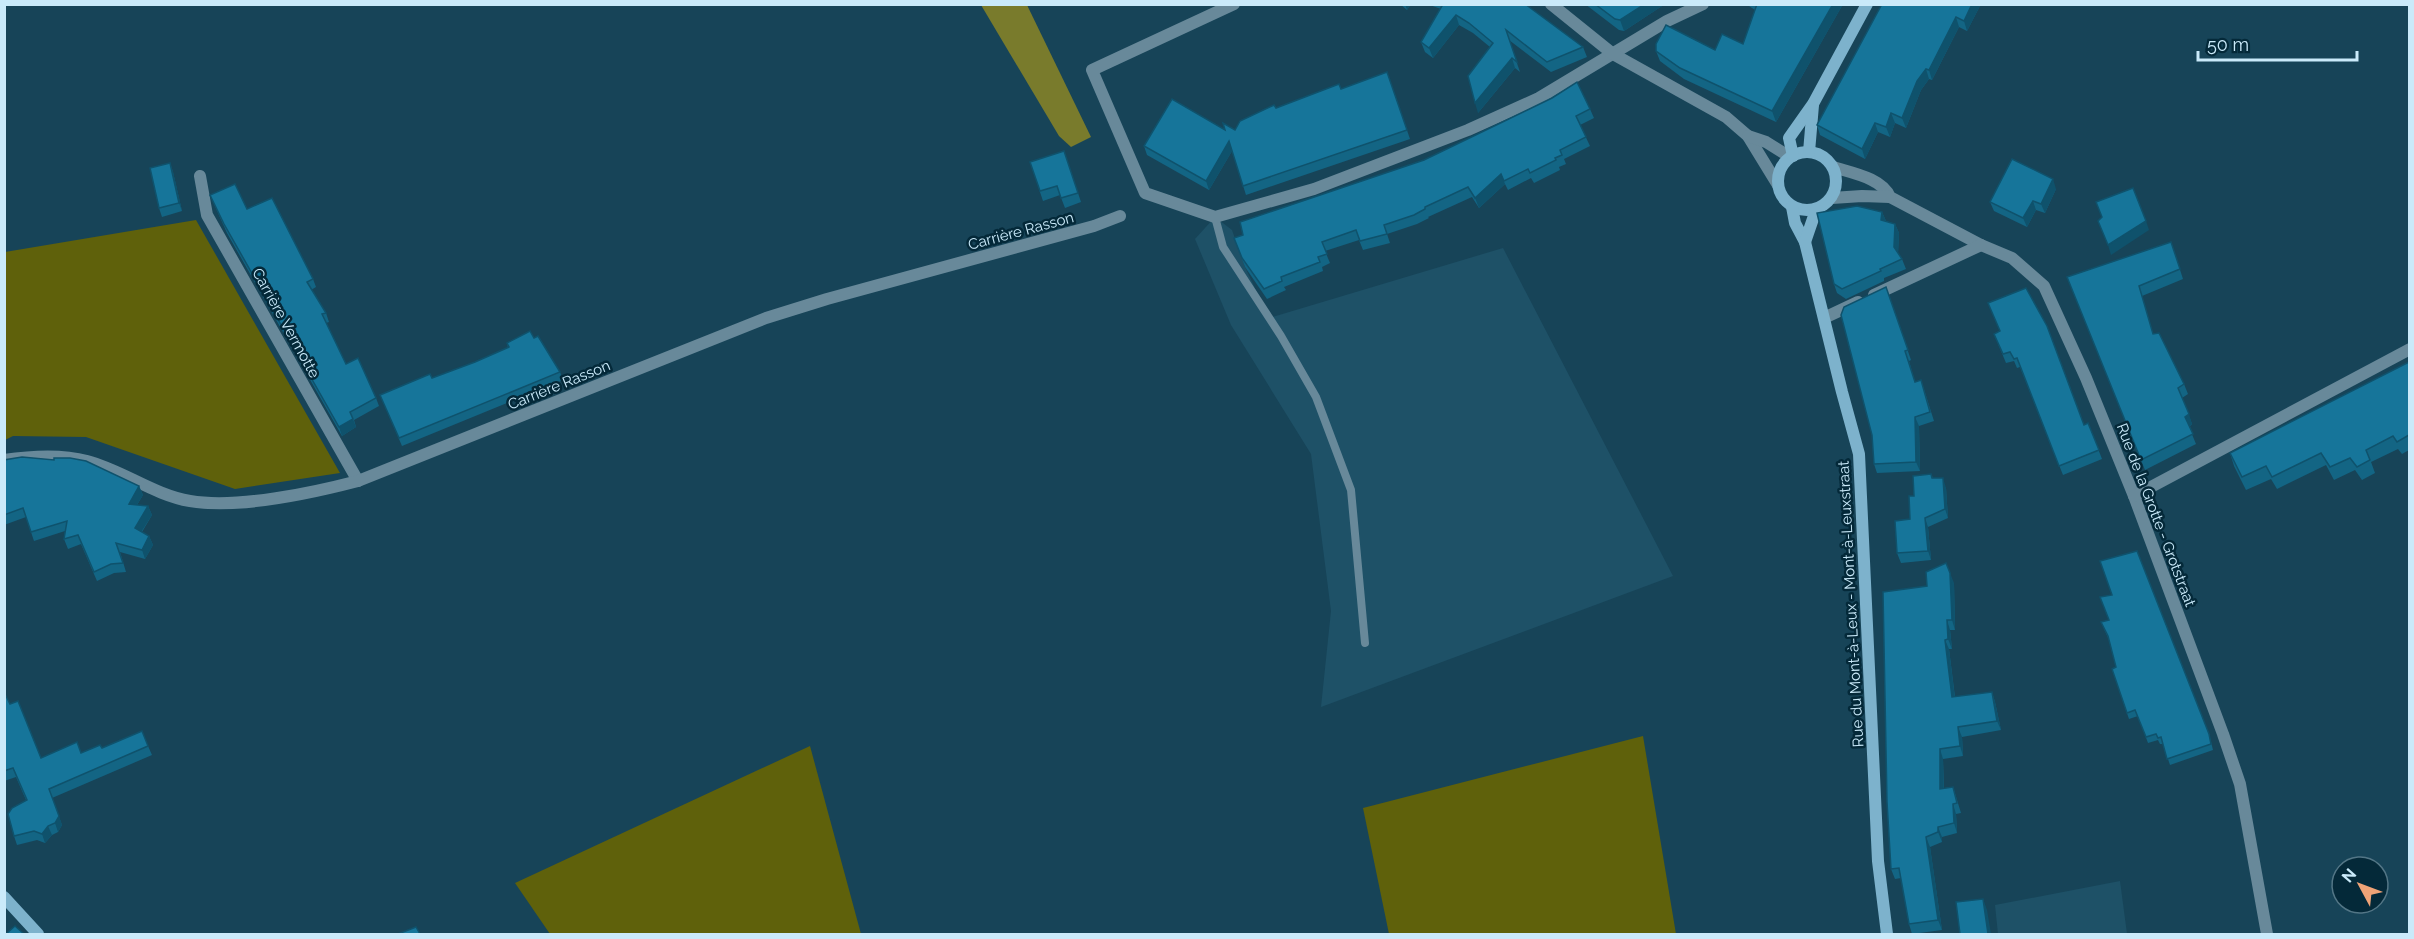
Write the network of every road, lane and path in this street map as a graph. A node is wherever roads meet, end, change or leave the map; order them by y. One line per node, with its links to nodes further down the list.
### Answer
1 (1234, 4): 18 (street)
2 (1551, 4): 5 (street)
3 (1703, 4): 5 (street)
4 (1867, 4): 6 (main road)
5 (1613, 54): 7 (street); 18 (street)
6 (1813, 104): 8 (main road); 9 (main road)
7 (1748, 136): 9 (street); 12 (street)
8 (1809, 152): 9 (main road); 10 (main road)
9 (1792, 157): 12 (main road)
10 (1833, 167): 13 (street, Rue de la Grotte - Grotstraat); 14 (main road)
11 (200, 176): 24 (street, Carrière Vermotte)
12 (1778, 185): 15 (main road, Rue du Mont-à-Leux - Mont-à-Leuxstraat)
13 (1890, 197): 14 (street, Rue de la Grotte - Grotstraat); 20 (street, Rue de la Grotte - Grotstraat)
14 (1832, 198): 16 (main road)
15 (1792, 207): 16 (main road); 19 (main road, Rue du Mont-à-Leux - Mont-à-Leuxstraat)
16 (1816, 210): 19 (main road)
17 (1120, 216): 24 (street, Carrière Rasson)
18 (1215, 218): 26 (lane)
19 (1805, 242): 21 (main road, Rue du Mont-à-Leux - Mont-à-Leuxstraat)
20 (1981, 245): 21 (street); 25 (street, Rue de la Grotte - Grotstraat)
21 (1824, 318): 29 (main road, Rue du Mont-à-Leux - Mont-à-Leuxstraat)
22 (2409, 349): 25 (street)
23 (4, 460): 24 (street, Carrière Rasson)
24 (358, 481)
25 (2134, 496): 30 (street, Rue de la Grotte - Grotstraat)
26 (1365, 643)
27 (4, 897): 28 (main road)
28 (38, 934)
29 (1887, 934)
30 (2267, 934)

